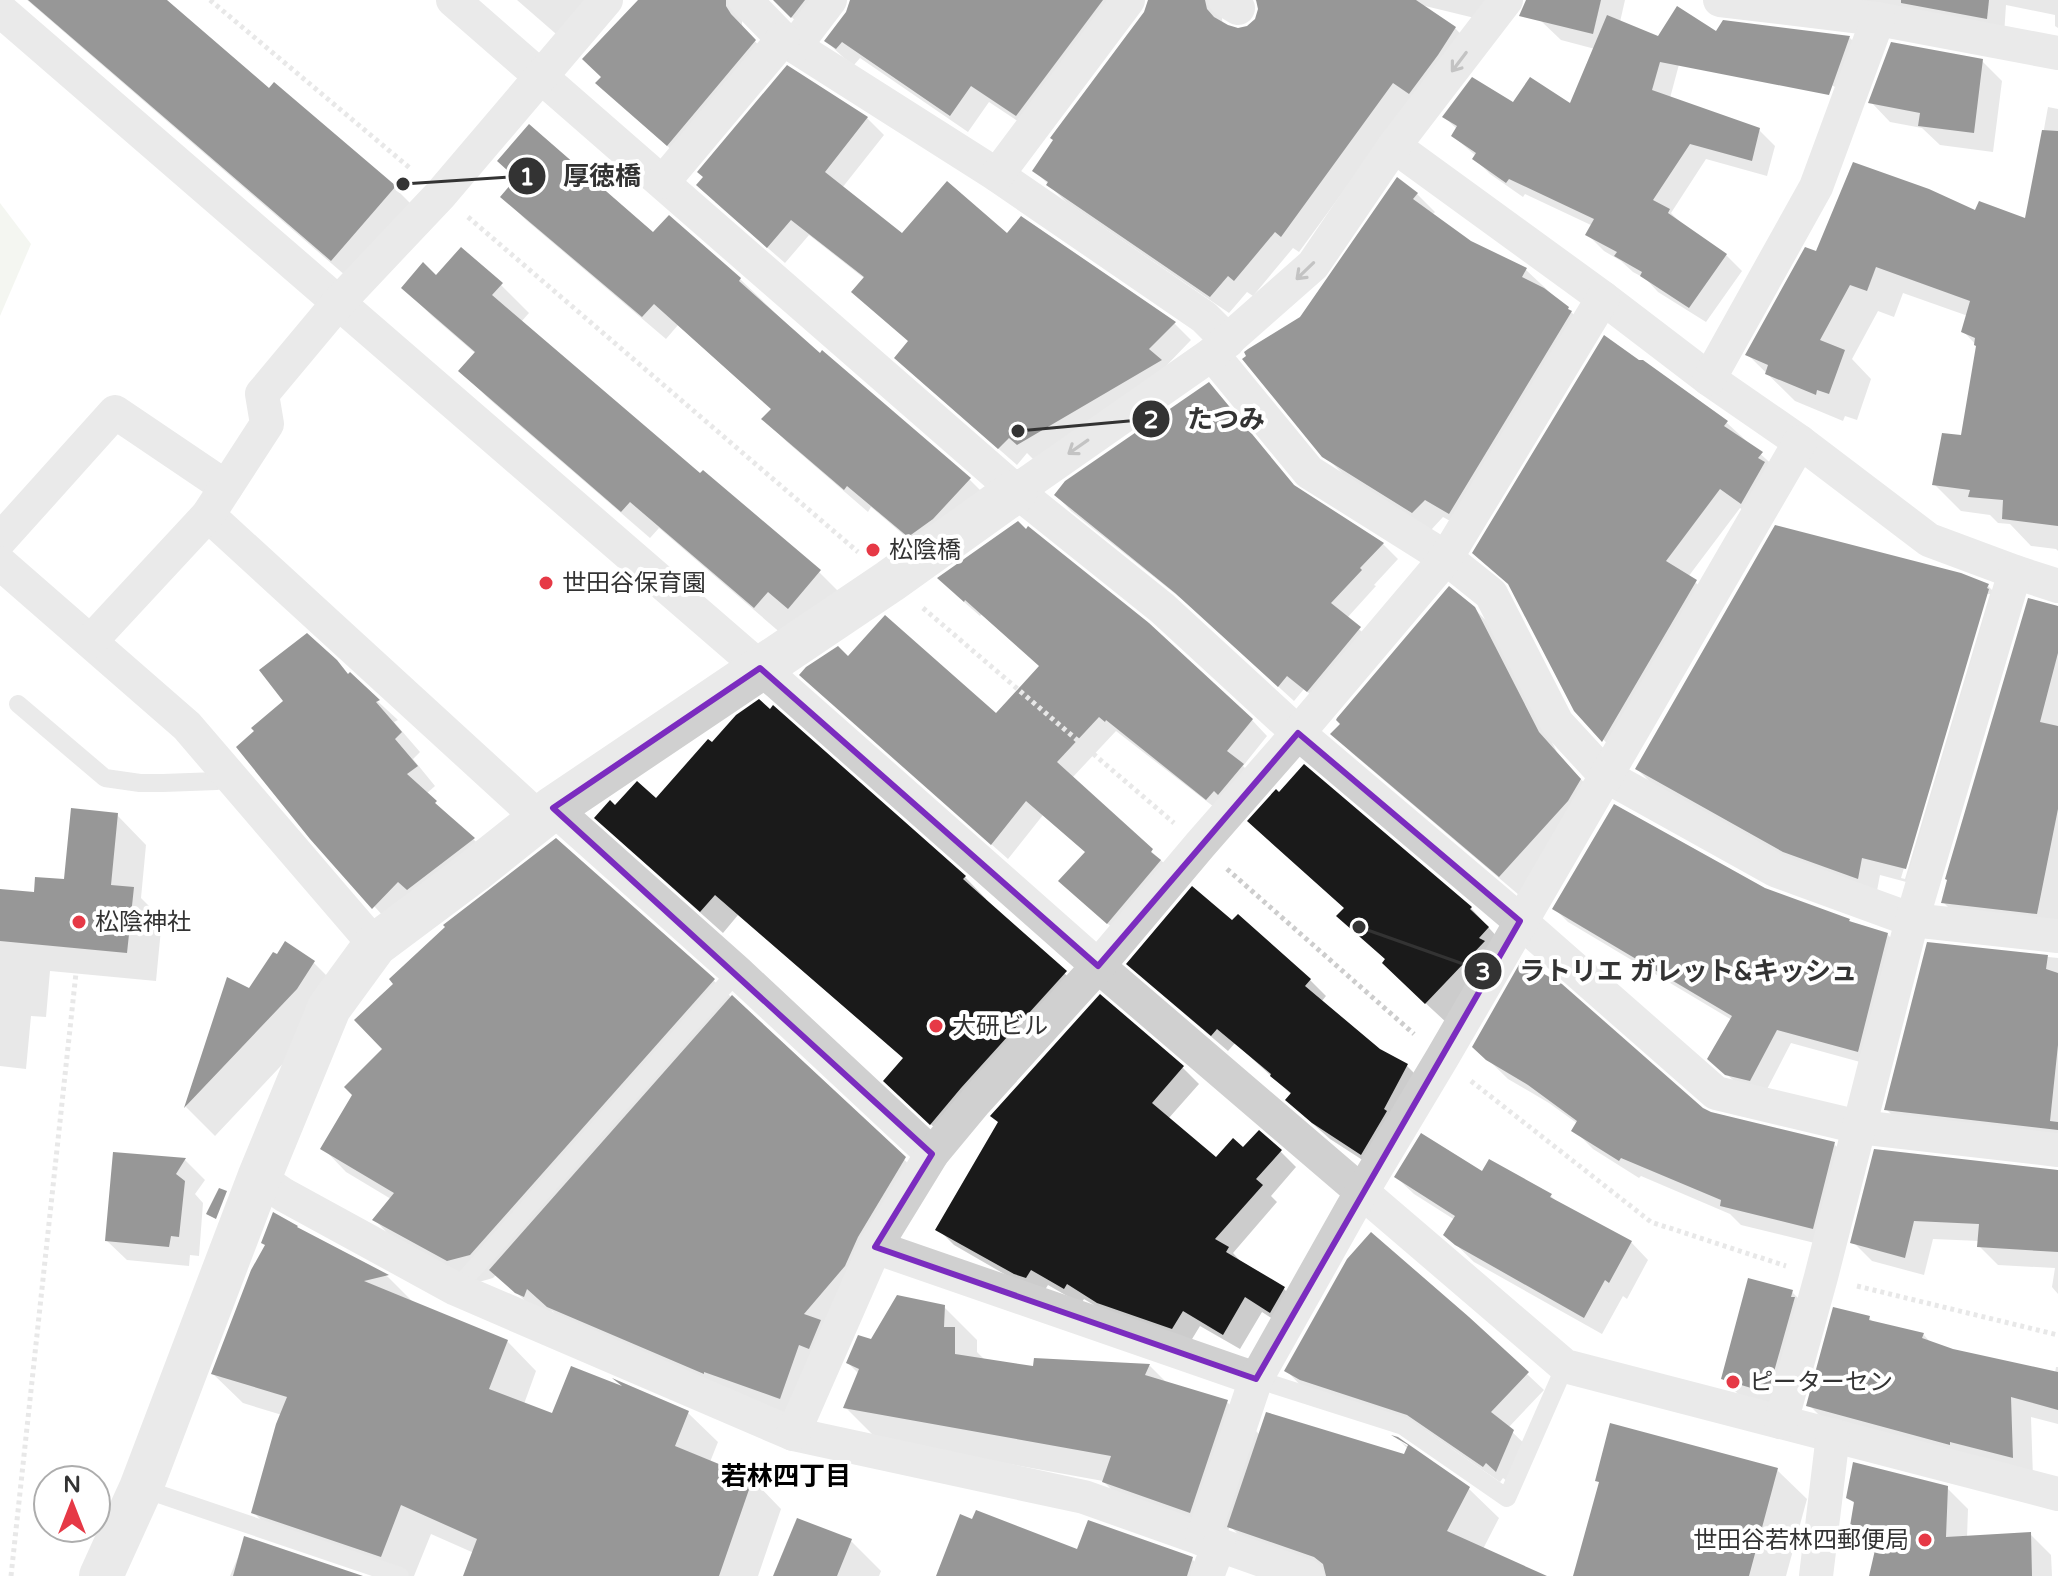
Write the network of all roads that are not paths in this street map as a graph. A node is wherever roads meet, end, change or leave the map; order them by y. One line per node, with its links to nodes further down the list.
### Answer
1 (453, 0): 12 (street)
2 (606, 0): 12 (street)
3 (745, 0): 10 (street)
4 (830, 0): 10 (street)
5 (1128, 0): 14 (street)
6 (1506, 0): 13 (street, one-way to 13)
7 (1720, 0): 9 (street)
8 (0, 10): 17 (street)
9 (1881, 10): 11 (street); 19 (street)
10 (789, 42): 14 (street); 15 (street)
11 (2058, 53)
12 (541, 76): 15 (street); 17 (street)
13 (1394, 146): 16 (street); 18 (street, one-way to 18)
14 (997, 175): 18 (street)
15 (663, 182): 22 (street)
16 (1603, 298): 19 (street); 25 (street)
17 (338, 303): 21 (street); 30 (street)
18 (1220, 348): 22 (street, one-way to 22); 25 (street)
19 (1709, 379): 20 (street)
20 (1800, 442): 27 (street); 34 (street)
21 (226, 487): 23 (street); 24 (street)
22 (1016, 491): 30 (street); 32 (street)
23 (208, 515): 29 (street); 35 (street)
24 (0, 540)
25 (1446, 558): 32 (street); 34 (street)
26 (0, 563): 29 (street)
27 (2015, 572): 28 (street); 36 (street)
28 (2058, 586)
29 (91, 641): 33 (street)
30 (760, 668): 35 (street); 40 (street)
31 (18, 704): 33 (lane)
32 (1298, 733): 37 (street); 40 (street)
33 (228, 774): 39 (street)
34 (1606, 776): 36 (street); 37 (street)
35 (546, 813): 39 (street); 41 (street)
36 (1912, 920): 38 (street); 42 (street)
37 (1520, 921): 42 (street); 46 (street)
38 (2058, 936)
39 (375, 945): 45 (street)
40 (1098, 966): 44 (street); 46 (street)
41 (737, 972): 44 (street); 48 (lane)
42 (1859, 1127): 43 (street); 51 (street)
43 (2058, 1150)
44 (932, 1154): 47 (street)
45 (259, 1178): 48 (street); 54 (street)
46 (1361, 1193): 49 (street); 50 (street)
47 (875, 1247): 50 (street); 52 (street)
48 (456, 1289): 52 (street)
49 (1565, 1366): 50 (lane); 51 (street)
50 (1256, 1379): 56 (street)
51 (1781, 1422): 53 (street)
52 (793, 1434): 56 (street)
53 (1833, 1435): 55 (street); 60 (street)
54 (141, 1488): 57 (street); 58 (lane)
55 (2058, 1494)
56 (1209, 1553): 59 (street)
57 (101, 1576)
58 (400, 1576)
59 (1307, 1576)
60 (1816, 1576)

